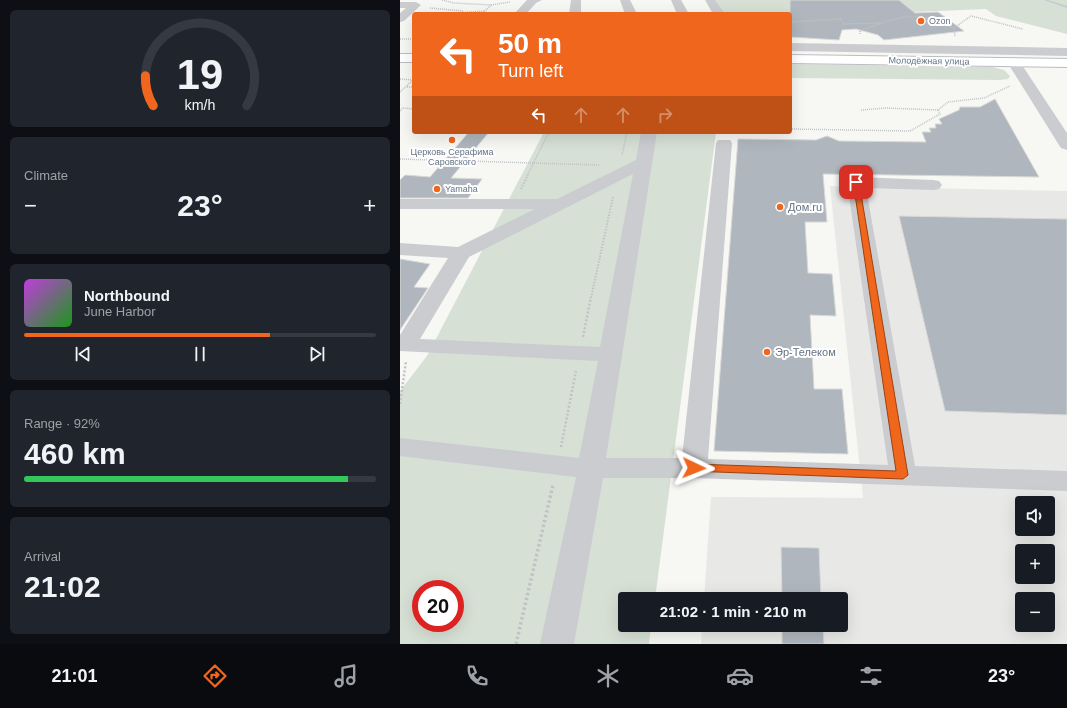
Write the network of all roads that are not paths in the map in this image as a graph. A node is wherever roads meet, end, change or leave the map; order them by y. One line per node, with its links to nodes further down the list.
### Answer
1 (532, 0): 8 (street)
2 (576, 0): 9 (street)
3 (625, 0): 10 (street)
4 (676, 0): 11 (street)
5 (710, 0): 12 (street)
6 (417, 4): 7 (street); 13 (street)
7 (400, 5)
8 (522, 12)
9 (575, 12)
10 (630, 12)
11 (682, 12)
12 (718, 12)
13 (400, 19): 14 (street)
14 (412, 20)
15 (792, 47): 16 (street)
16 (1067, 52)
17 (400, 58): 18 (main road)
18 (412, 58)
19 (792, 59): 20 (main road, Молодёжная улица)
20 (1013, 62): 21 (main road, Молодёжная улица); 26 (street)
21 (1067, 63)
22 (1045, 90): 23 (street)
23 (1067, 122)
24 (648, 134): 27 (street)
25 (724, 143): 37 (street)
26 (1067, 145)
27 (627, 168): 30 (street); 34 (street)
28 (933, 185): 38 (street)
29 (400, 204): 30 (street)
30 (562, 204): 32 (street)
31 (400, 249): 32 (street)
32 (461, 253): 33 (street)
33 (402, 345): 34 (street)
34 (610, 354): 36 (street)
35 (400, 447): 36 (street)
36 (591, 468): 37 (street); 40 (street)
37 (694, 468): 38 (street)
38 (903, 475): 39 (street)
39 (1067, 480)
40 (557, 644)

